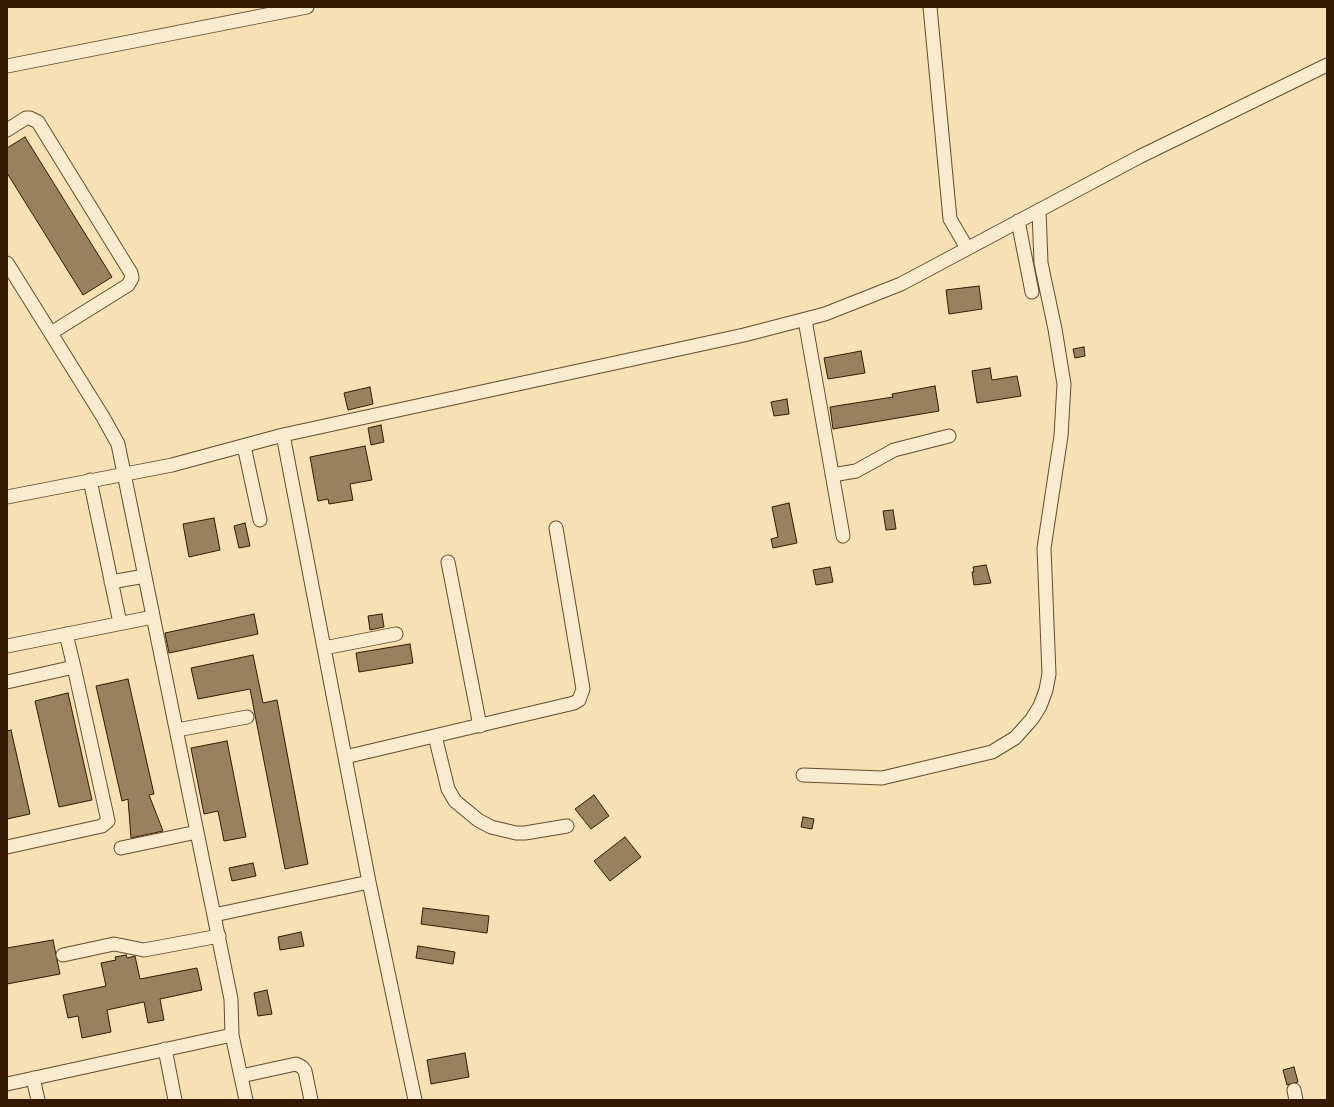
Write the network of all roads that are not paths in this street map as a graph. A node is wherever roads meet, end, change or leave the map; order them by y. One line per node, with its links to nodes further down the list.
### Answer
1 (307, 7): 4 (street)
2 (930, 7): 8 (street)
3 (1327, 65): 6 (street)
4 (7, 66)
5 (7, 130): 12 (street)
6 (1039, 210): 7 (street); 39 (street)
7 (1018, 221): 8 (street); 10 (street)
8 (967, 248): 11 (street)
9 (7, 263): 12 (street)
10 (1032, 292)
11 (805, 320): 13 (street); 17 (street)
12 (51, 333): 16 (street)
13 (283, 435): 15 (street); 31 (street)
14 (949, 436): 17 (street)
15 (244, 446): 16 (street); 20 (street)
16 (124, 473): 18 (street); 24 (street)
17 (832, 475): 22 (street)
18 (90, 480): 19 (street); 25 (street)
19 (7, 497)
20 (260, 520)
21 (556, 528): 35 (street)
22 (843, 536)
23 (448, 562): 35 (street)
24 (145, 576): 25 (street); 26 (street)
25 (111, 582): 27 (street)
26 (153, 617): 27 (street); 36 (street)
27 (120, 623): 28 (street)
28 (66, 634): 30 (street); 32 (street)
29 (396, 634): 31 (street)
30 (7, 646)
31 (324, 648): 38 (street)
32 (74, 667): 33 (street); 42 (street)
33 (7, 682)
34 (247, 717): 36 (street)
35 (480, 726): 37 (street)
36 (176, 730): 41 (street)
37 (435, 736): 38 (street); 40 (street)
38 (345, 757): 44 (street)
39 (803, 775)
40 (567, 826)
41 (197, 832): 43 (street); 45 (street)
42 (7, 847)
43 (121, 848)
44 (369, 882): 45 (street); 57 (street)
45 (214, 915): 46 (street)
46 (219, 936): 47 (street); 48 (street)
47 (63, 955)
48 (232, 1035): 49 (street); 50 (street)
49 (165, 1049): 51 (street); 54 (street)
50 (241, 1076): 55 (street); 56 (street)
51 (33, 1078): 52 (street); 53 (street)
52 (7, 1084)
53 (38, 1100)
54 (175, 1100)
55 (246, 1100)
56 (311, 1100)
57 (415, 1100)

